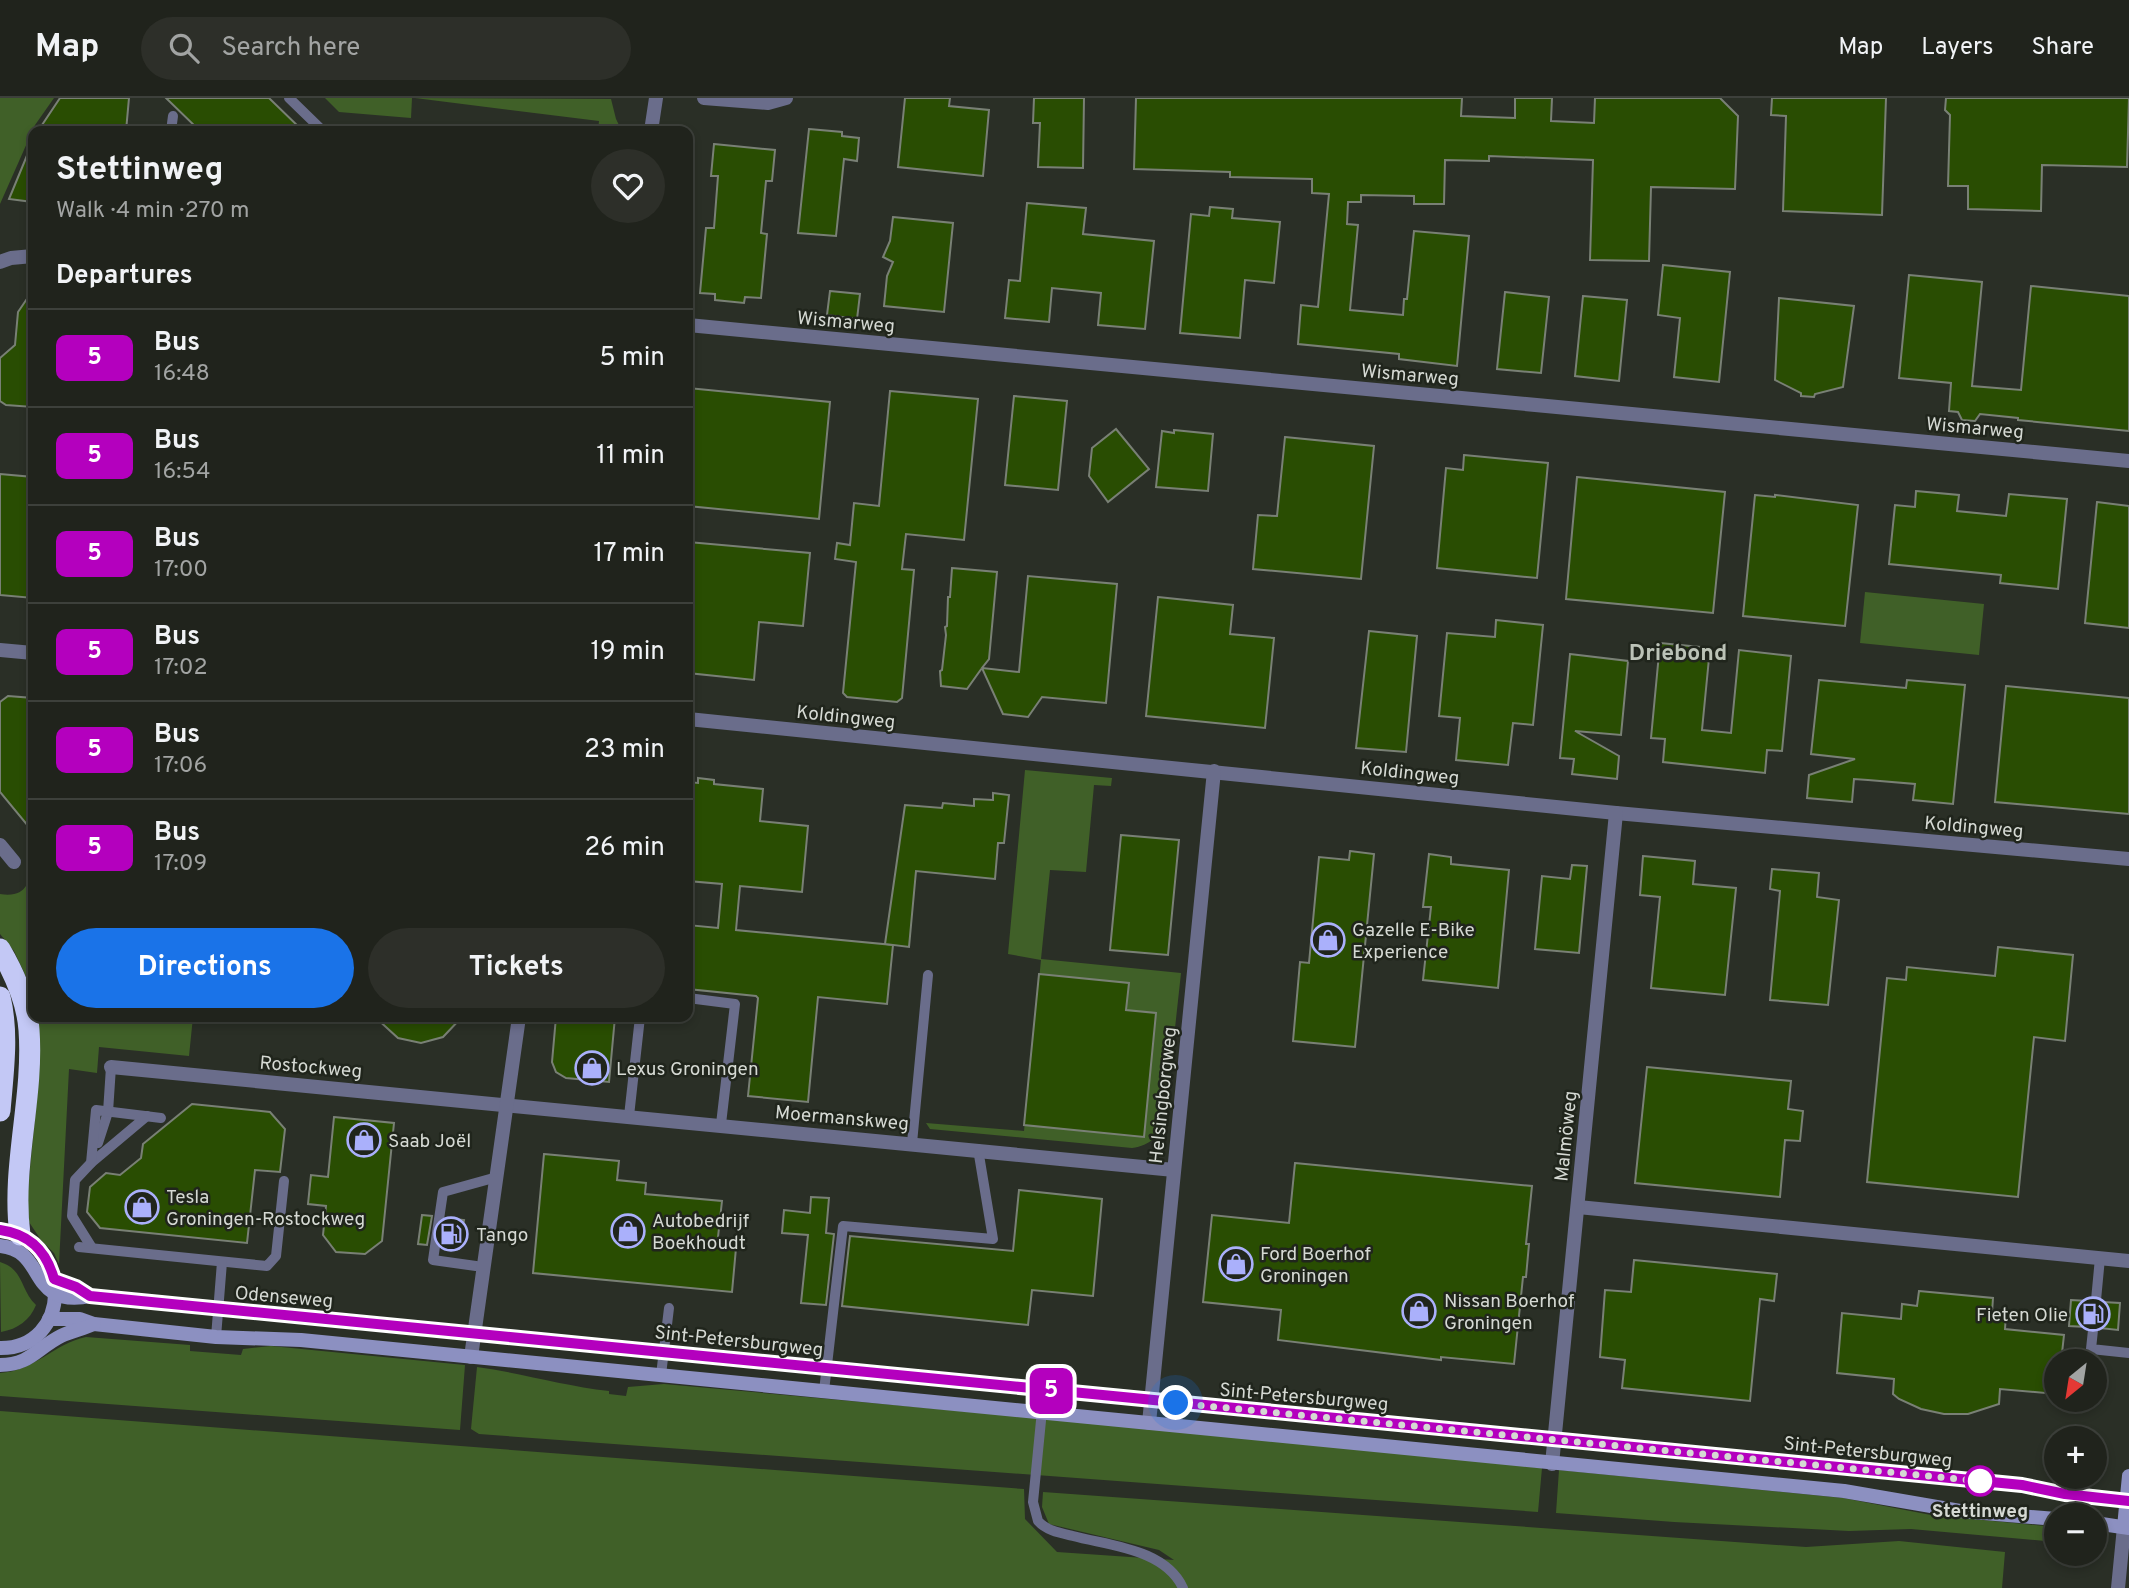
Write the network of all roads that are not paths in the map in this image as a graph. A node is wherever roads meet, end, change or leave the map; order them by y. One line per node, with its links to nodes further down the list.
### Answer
1 (289, 98): 7 (lane)
2 (656, 98): 8 (street)
3 (704, 98): 4 (street)
4 (786, 98)
5 (173, 116): 6 (lane)
6 (172, 126)
7 (318, 126)
8 (652, 126)
9 (28, 256): 10 (street)
10 (0, 262)
11 (693, 325): 12 (street, Wismarweg)
12 (2129, 461)
13 (0, 650): 14 (street)
14 (28, 653)
15 (693, 719): 16 (street, Koldingweg)
16 (1214, 771): 17 (street, Koldingweg); 38 (street, Helsingborgweg)
17 (1616, 813): 19 (street, Koldingweg); 41 (street, Malmöweg)
18 (0, 845): 20 (street)
19 (2129, 859)
20 (13, 862)
21 (0, 949): 42 (highway)
22 (928, 975): 35 (lane)
23 (0, 997): 30 (highway)
24 (693, 999): 34 (lane)
25 (518, 1022): 28 (street)
26 (639, 1022): 32 (lane)
27 (111, 1067): 28 (street, Rostockweg); 29 (lane)
28 (507, 1104): 32 (street, Moermanskweg); 39 (street)
29 (100, 1107): 31 (lane); 37 (lane)
30 (0, 1111)
31 (148, 1116): 33 (lane); 37 (lane)
32 (629, 1116): 34 (street, Moermanskweg)
33 (161, 1118)
34 (721, 1124): 35 (street, Moermanskweg)
35 (912, 1143): 36 (street, Moermanskweg)
36 (978, 1149): 38 (street, Moermanskweg); 66 (lane)
37 (91, 1163): 45 (lane)
38 (1174, 1170): 70 (street, Helsingborgweg)
39 (497, 1177): 49 (street); 49 (lane)
40 (284, 1181): 48 (lane)
41 (1578, 1207): 46 (street); 73 (street, Malmöweg)
42 (10, 1232): 50 (street)
43 (0, 1246): 51 (street)
44 (79, 1247): 45 (lane)
45 (92, 1248): 48 (lane)
46 (2100, 1258): 47 (street); 53 (lane)
47 (2129, 1261)
48 (222, 1262): 55 (lane)
49 (483, 1267): 59 (street)
50 (54, 1279): 51 (street); 52 (street, Odenseweg)
51 (55, 1294): 52 (street, Odenseweg); 56 (street)
52 (90, 1296): 55 (street, Odenseweg)
53 (2096, 1300)
54 (669, 1308): 62 (lane)
55 (218, 1309): 59 (street, Odenseweg); 60 (lane)
56 (49, 1319): 57 (street); 61 (street)
57 (94, 1324): 60 (street); 65 (street)
58 (2093, 1330): 63 (lane)
59 (474, 1333): 62 (street, Sint-Petersburgweg); 64 (street)
60 (216, 1337): 64 (street)
61 (0, 1348)
62 (664, 1352): 66 (street, Sint-Petersburgweg); 67 (lane)
63 (2129, 1353)
64 (471, 1357): 67 (street)
65 (0, 1365)
66 (827, 1368): 68 (street, Sint-Petersburgweg); 69 (lane)
67 (661, 1375): 69 (street)
68 (1044, 1390): 70 (street, Sint-Petersburgweg); 71 (lane)
69 (824, 1391): 71 (street)
70 (1151, 1401): 72 (street, Helsingborgweg); 73 (street, Sint-Petersburgweg)
71 (1041, 1413): 72 (street); 80 (lane)
72 (1149, 1423): 74 (street)
73 (1555, 1439): 74 (street, Malmöweg); 76 (street, Sint-Petersburgweg)
74 (1552, 1464): 77 (street)
75 (2129, 1476): 76 (street)
76 (2128, 1501): 79 (street)
77 (2044, 1519)
78 (2107, 1525): 79 (street)
79 (2126, 1528): 81 (street)
80 (1183, 1588)
81 (2118, 1588)

